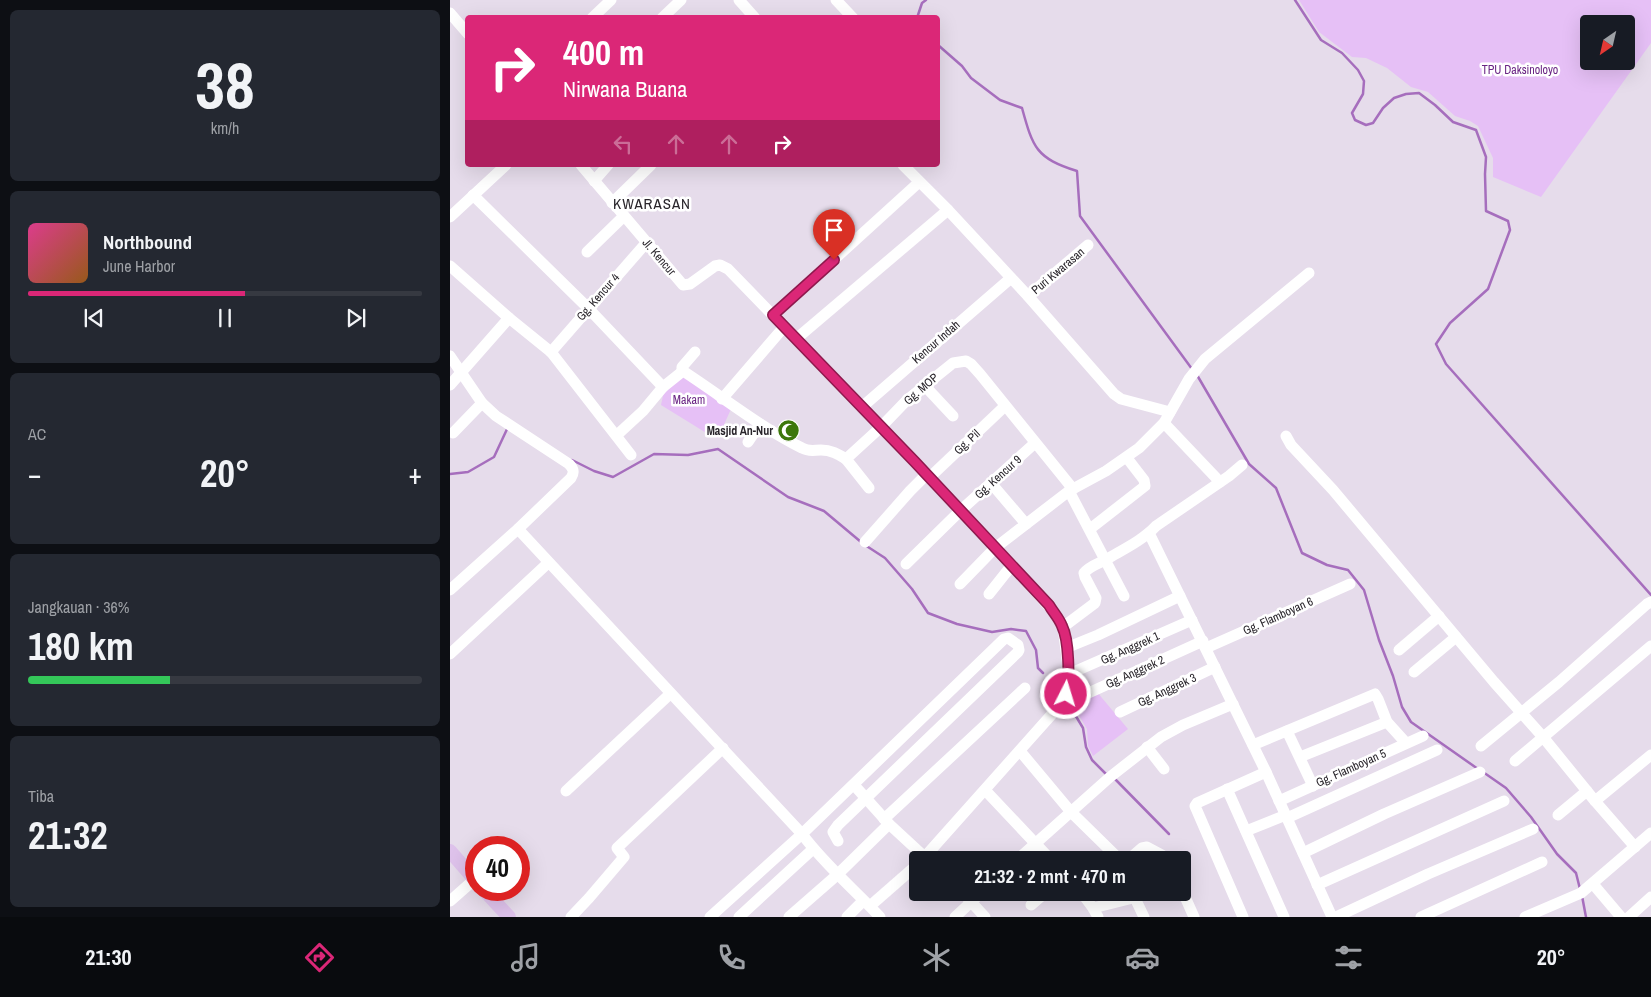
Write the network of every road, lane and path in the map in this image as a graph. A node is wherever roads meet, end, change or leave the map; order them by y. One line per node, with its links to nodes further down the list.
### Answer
1 (611, 0): 6 (street)
2 (681, 0): 7 (street)
3 (739, 0): 8 (street)
4 (836, 0): 9 (street)
5 (450, 13): 10 (street)
6 (595, 15)
7 (665, 15)
8 (752, 15)
9 (850, 15)
10 (465, 30)
11 (504, 167): 18 (street)
12 (583, 167): 16 (street, Jl. Kencur)
13 (606, 167): 16 (street)
14 (649, 167): 19 (street)
15 (905, 167): 20 (street)
16 (594, 181): 19 (street, Jl. Kencur)
17 (917, 184): 31 (street)
18 (474, 195): 22 (street); 30 (street)
19 (612, 202): 21 (street, Jl. Kencur)
20 (948, 210): 28 (street); 34 (street)
21 (624, 216): 23 (street, Jl. Kencur); 25 (street)
22 (450, 217)
23 (646, 243): 30 (street, Gg. Kencur 4); 31 (street, Jl. Kencur)
24 (1088, 245): 29 (street, Puri Kwarasan)
25 (586, 251)
26 (452, 271): 32 (street)
27 (1309, 273): 47 (street)
28 (1011, 278): 29 (street); 46 (street, Kencur Indah)
29 (1028, 296): 47 (street)
30 (588, 308): 35 (street, Gg. Kencur 4); 42 (street)
31 (773, 315): 33 (street, Jl. Kencur)
32 (509, 318): 35 (street); 39 (street)
33 (784, 327): 34 (street, Jl. Kencur); 43 (street)
34 (796, 339): 46 (street, Jl. Kencur)
35 (551, 352): 53 (street)
36 (695, 352): 38 (street)
37 (450, 356): 39 (street)
38 (682, 371): 42 (street); 43 (street)
39 (462, 373): 40 (street); 44 (street)
40 (450, 385)
41 (924, 385): 45 (street, Gg. MOP); 48 (street); 51 (street, Gg. MOP)
42 (663, 387): 53 (street)
43 (722, 398): 50 (street)
44 (482, 403): 52 (street); 68 (street)
45 (1005, 406): 56 (street); 61 (street, Gg. Pil)
46 (862, 407): 51 (street, Jl. Kencur)
47 (1170, 412): 49 (street)
48 (953, 416)
49 (1164, 423): 58 (street); 63 (street)
50 (760, 424): 55 (street); 59 (street)
51 (881, 427): 59 (street, Gg. MOP); 61 (street, Jl. Kencur)
52 (452, 433)
53 (616, 435): 57 (street)
54 (1286, 436): 84 (street)
55 (748, 442)
56 (1035, 443): 62 (street, Gg. Kencur 9); 65 (street)
57 (631, 455)
58 (1127, 458): 65 (street); 69 (street)
59 (846, 459): 64 (street)
60 (1242, 465): 63 (street)
61 (928, 476): 66 (street, Jl. Kencur); 71 (street, Gg. Pil)
62 (991, 482): 66 (street, Gg. Kencur 9); 67 (street)
63 (1220, 482): 70 (street)
64 (869, 488)
65 (1071, 490): 67 (street); 69 (street)
66 (961, 510): 72 (street, Jl. Kencur); 75 (street, Gg. Kencur 9)
67 (1026, 524): 72 (street)
68 (518, 529): 74 (street); 79 (street)
69 (1090, 529): 73 (street)
70 (1149, 533): 73 (street); 82 (street)
71 (865, 542)
72 (995, 548): 76 (street, Jl. Kencur); 77 (street)
73 (1106, 560): 81 (street); 86 (street)
74 (548, 563): 92 (street); 97 (street)
75 (906, 564)
76 (1012, 565): 80 (street); 86 (street, Jl. Kencur)
77 (960, 584)
78 (1350, 584): 88 (street, Gg. Flamboyan 6)
79 (450, 590)
80 (989, 594)
81 (1124, 596)
82 (1180, 596): 85 (street); 90 (street)
83 (1651, 602): 101 (street)
84 (1438, 616): 87 (street); 91 (street)
85 (1192, 620): 88 (street); 95 (street, Gg. Anggrek 1)
86 (1063, 627): 90 (street, Jl. Kencur)
87 (1456, 637): 94 (street); 101 (street)
88 (1204, 645): 93 (street); 98 (street, Gg. Anggrek 2)
89 (1651, 646): 105 (street)
90 (1066, 648): 95 (street, Jl. Kencur)
91 (1398, 650)
92 (450, 654)
93 (1215, 667): 99 (street); 100 (street, Gg. Anggrek 3)
94 (1414, 672)
95 (1069, 674): 98 (street, Jl. Kencur)
96 (1026, 688): 132 (street)
97 (670, 694): 110 (street); 123 (street)
98 (1065, 696): 112 (street, Jl. Kencur)
99 (1233, 704): 107 (street); 109 (street)
100 (1120, 712)
101 (1522, 712): 105 (street); 108 (street)
102 (1387, 722): 103 (street); 106 (street); 114 (street)
103 (1288, 731): 107 (street); 114 (street)
104 (1424, 736): 106 (street, Gg. Flamboyan 5)
105 (1543, 737): 115 (street); 124 (street)
106 (1406, 743): 120 (street, Gg. Flamboyan 5)
107 (1253, 745): 117 (street)
108 (1481, 746)
109 (1147, 747): 116 (street); 129 (street)
110 (723, 748): 135 (street); 170 (street)
111 (1437, 750): 131 (street)
112 (1020, 751): 122 (street, Jl. Kencur); 129 (street)
113 (1651, 755): 128 (street)
114 (1300, 757): 120 (street)
115 (1515, 761)
116 (1164, 769)
117 (1266, 772): 121 (street); 126 (street)
118 (1480, 772): 149 (street)
119 (854, 785): 125 (street); 125 (street); 135 (street)
120 (1313, 786): 126 (street, Gg. Flamboyan 5)
121 (1228, 789): 134 (street); 180 (street)
122 (986, 790): 138 (street); 143 (street, Jl. Kencur)
123 (566, 791)
124 (1587, 791): 128 (street); 130 (street)
125 (866, 799): 132 (street); 137 (street)
126 (1279, 801): 131 (street)
127 (1504, 801): 154 (street)
128 (1595, 801): 139 (street)
129 (1071, 812): 138 (street); 146 (street)
130 (1558, 815)
131 (1287, 816): 134 (street); 149 (street)
132 (887, 822): 142 (street); 153 (street)
133 (1533, 829): 183 (street)
134 (1246, 831): 181 (street)
135 (802, 834): 140 (street); 171 (street)
136 (1651, 834): 139 (street)
137 (838, 841)
138 (1036, 843): 144 (street); 145 (street)
139 (1635, 847): 156 (street)
140 (813, 849): 153 (street); 172 (street)
141 (450, 851): 151 (main road)
142 (914, 851)
143 (931, 851)
144 (1027, 851)
145 (1043, 851)
146 (1111, 851)
147 (1138, 851): 148 (street)
148 (1154, 851)
149 (1303, 853): 154 (street)
150 (1542, 862): 184 (street)
151 (465, 868)
152 (909, 871): 166 (street, Jl. Kencur)
153 (836, 875): 166 (street); 173 (street)
154 (1318, 885): 182 (street)
155 (465, 888): 158 (street)
156 (1587, 888): 185 (street); 186 (street)
157 (1651, 898): 187 (street)
158 (450, 901)
159 (494, 901): 169 (main road)
160 (1036, 901): 167 (street)
161 (1087, 901): 168 (street)
162 (1124, 901): 168 (street)
163 (1138, 901): 178 (street)
164 (1187, 901): 179 (street)
165 (972, 902): 176 (street); 177 (street)
166 (866, 903): 174 (street, Jl. Kencur); 175 (street)
167 (1031, 905)
168 (1095, 913)
169 (509, 917)
170 (571, 917)
171 (710, 917)
172 (739, 917)
173 (789, 917)
174 (847, 917)
175 (880, 917)
176 (955, 917)
177 (985, 917)
178 (1144, 917)
179 (1194, 917)
180 (1243, 917)
181 (1284, 917)
182 (1332, 917)
183 (1336, 917)
184 (1420, 917)
185 (1526, 917)
186 (1620, 917)
187 (1629, 917)

